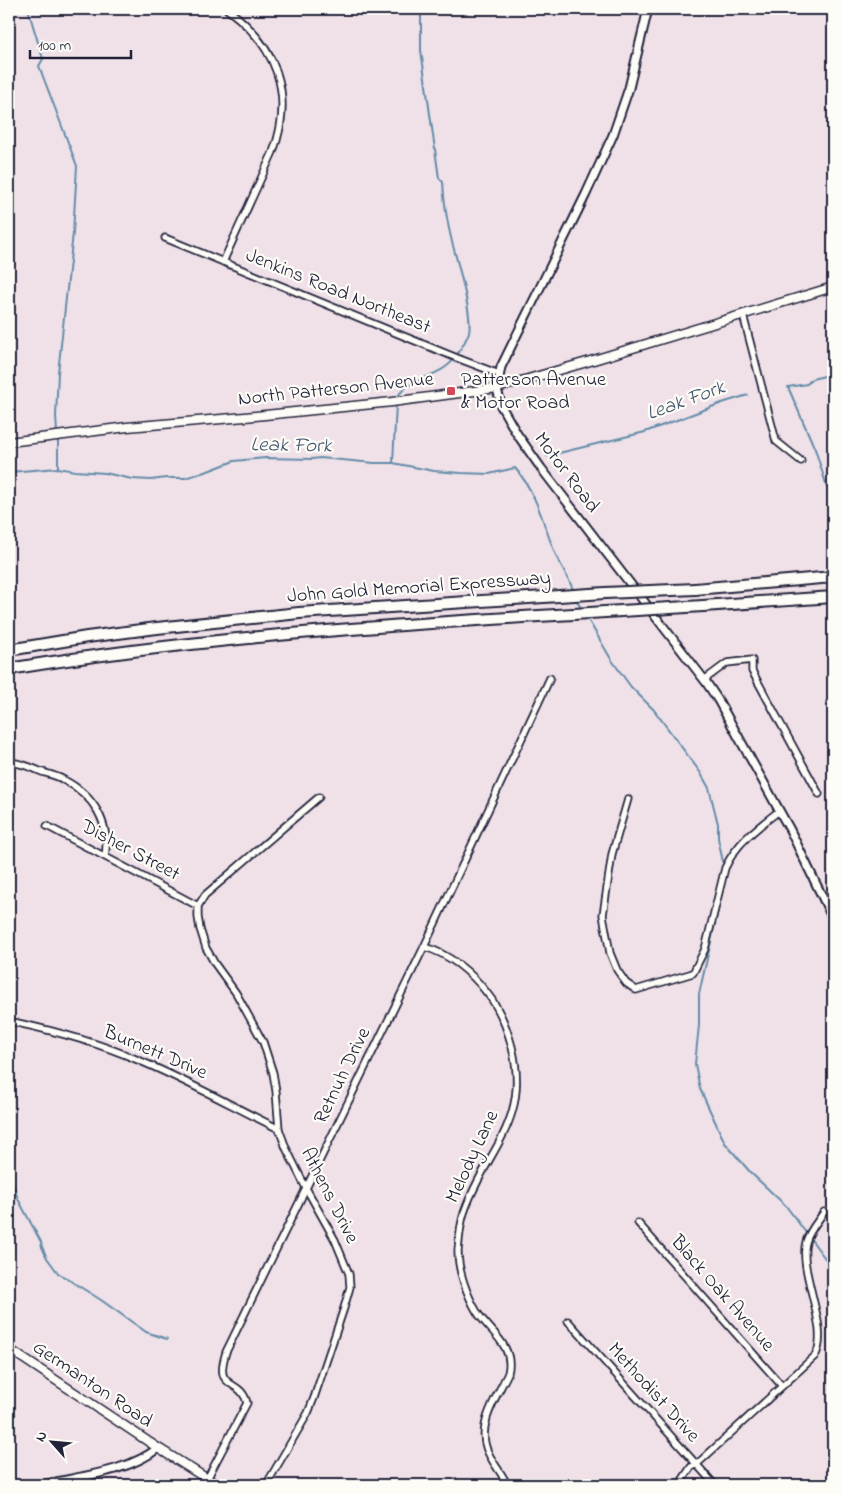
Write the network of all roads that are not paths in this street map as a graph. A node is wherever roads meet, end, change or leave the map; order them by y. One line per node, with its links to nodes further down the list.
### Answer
1 (227, 9): 4 (street)
2 (648, 9): 7 (street, Motor Road)
3 (165, 238): 4 (street, Jenkins Road Northeast)
4 (223, 262): 7 (street, Jenkins Road Northeast)
5 (833, 287): 6 (main road, North Patterson Avenue)
6 (743, 315): 8 (main road, North Patterson Avenue); 10 (street)
7 (499, 374): 8 (street, Motor Road)
8 (498, 388): 9 (main road, North Patterson Avenue); 16 (street, Motor Road)
9 (9, 442)
10 (801, 461)
11 (833, 577): 13 (highway, John Gold Memorial Expressway, bridge)
12 (833, 597): 14 (highway, John Gold Memorial Expressway, bridge)
13 (9, 650)
14 (9, 669)
15 (550, 678): 26 (street, Retnuh Drive)
16 (704, 680): 18 (street); 21 (street, Motor Road)
17 (9, 762): 23 (street)
18 (819, 794)
19 (319, 797): 24 (street)
20 (628, 799): 21 (street)
21 (779, 811): 25 (street, Motor Road)
22 (47, 826): 23 (street, Disher Street)
23 (105, 856): 24 (street, Disher Street)
24 (198, 906): 28 (street, Athens Drive)
25 (833, 919)
26 (424, 947): 29 (street, Retnuh Drive); 41 (street, Melody Lane)
27 (14, 1022): 28 (street, Burnett Drive)
28 (279, 1130): 29 (street, Athens Drive)
29 (306, 1188): 37 (street, Retnuh Drive); 40 (street, Athens Drive)
30 (824, 1212): 34 (street)
31 (638, 1223): 34 (street, Black Oak Avenue)
32 (568, 1321): 36 (street, Methodist Drive)
33 (9, 1349): 35 (main road, Germanton Road)
34 (782, 1386): 36 (street)
35 (158, 1448): 37 (main road, Germanton Road); 38 (street)
36 (696, 1465): 42 (street); 43 (street, Methodist Drive)
37 (207, 1479): 39 (main road, Germanton Road)
38 (43, 1485)
39 (217, 1485)
40 (266, 1485)
41 (507, 1485)
42 (679, 1485)
43 (715, 1485)

